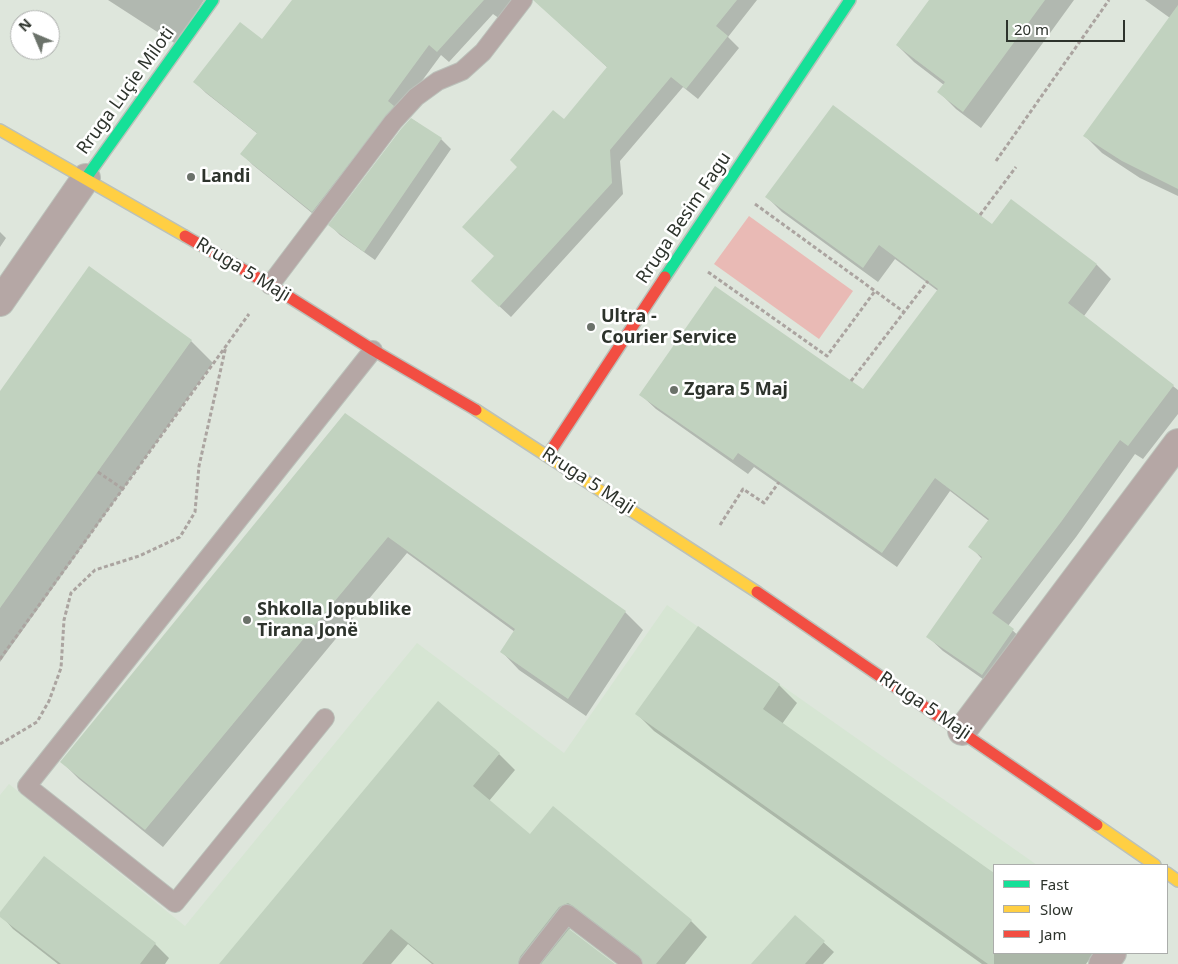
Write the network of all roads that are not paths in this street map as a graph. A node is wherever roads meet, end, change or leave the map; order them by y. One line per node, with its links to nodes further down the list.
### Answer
1 (213, 0): 5 (main road, Rruga Luçie Miloti)
2 (523, 0): 6 (lane)
3 (850, 0): 10 (main road, Rruga Besim Fagu)
4 (0, 130): 5 (main road, Rruga 5 Maji)
5 (86, 178): 6 (main road, Rruga 5 Maji); 7 (street)
6 (270, 285): 8 (main road, Rruga 5 Maji)
7 (0, 302)
8 (372, 350): 10 (main road, Rruga 5 Maji); 11 (lane)
9 (1178, 443): 12 (street)
10 (548, 456): 12 (main road, Rruga 5 Maji)
11 (326, 718)
12 (962, 731): 13 (main road, Rruga 5 Maji)
13 (1151, 864)
14 (1111, 954): 17 (street)
15 (528, 964): 16 (lane)
16 (633, 964)
17 (1103, 964)

